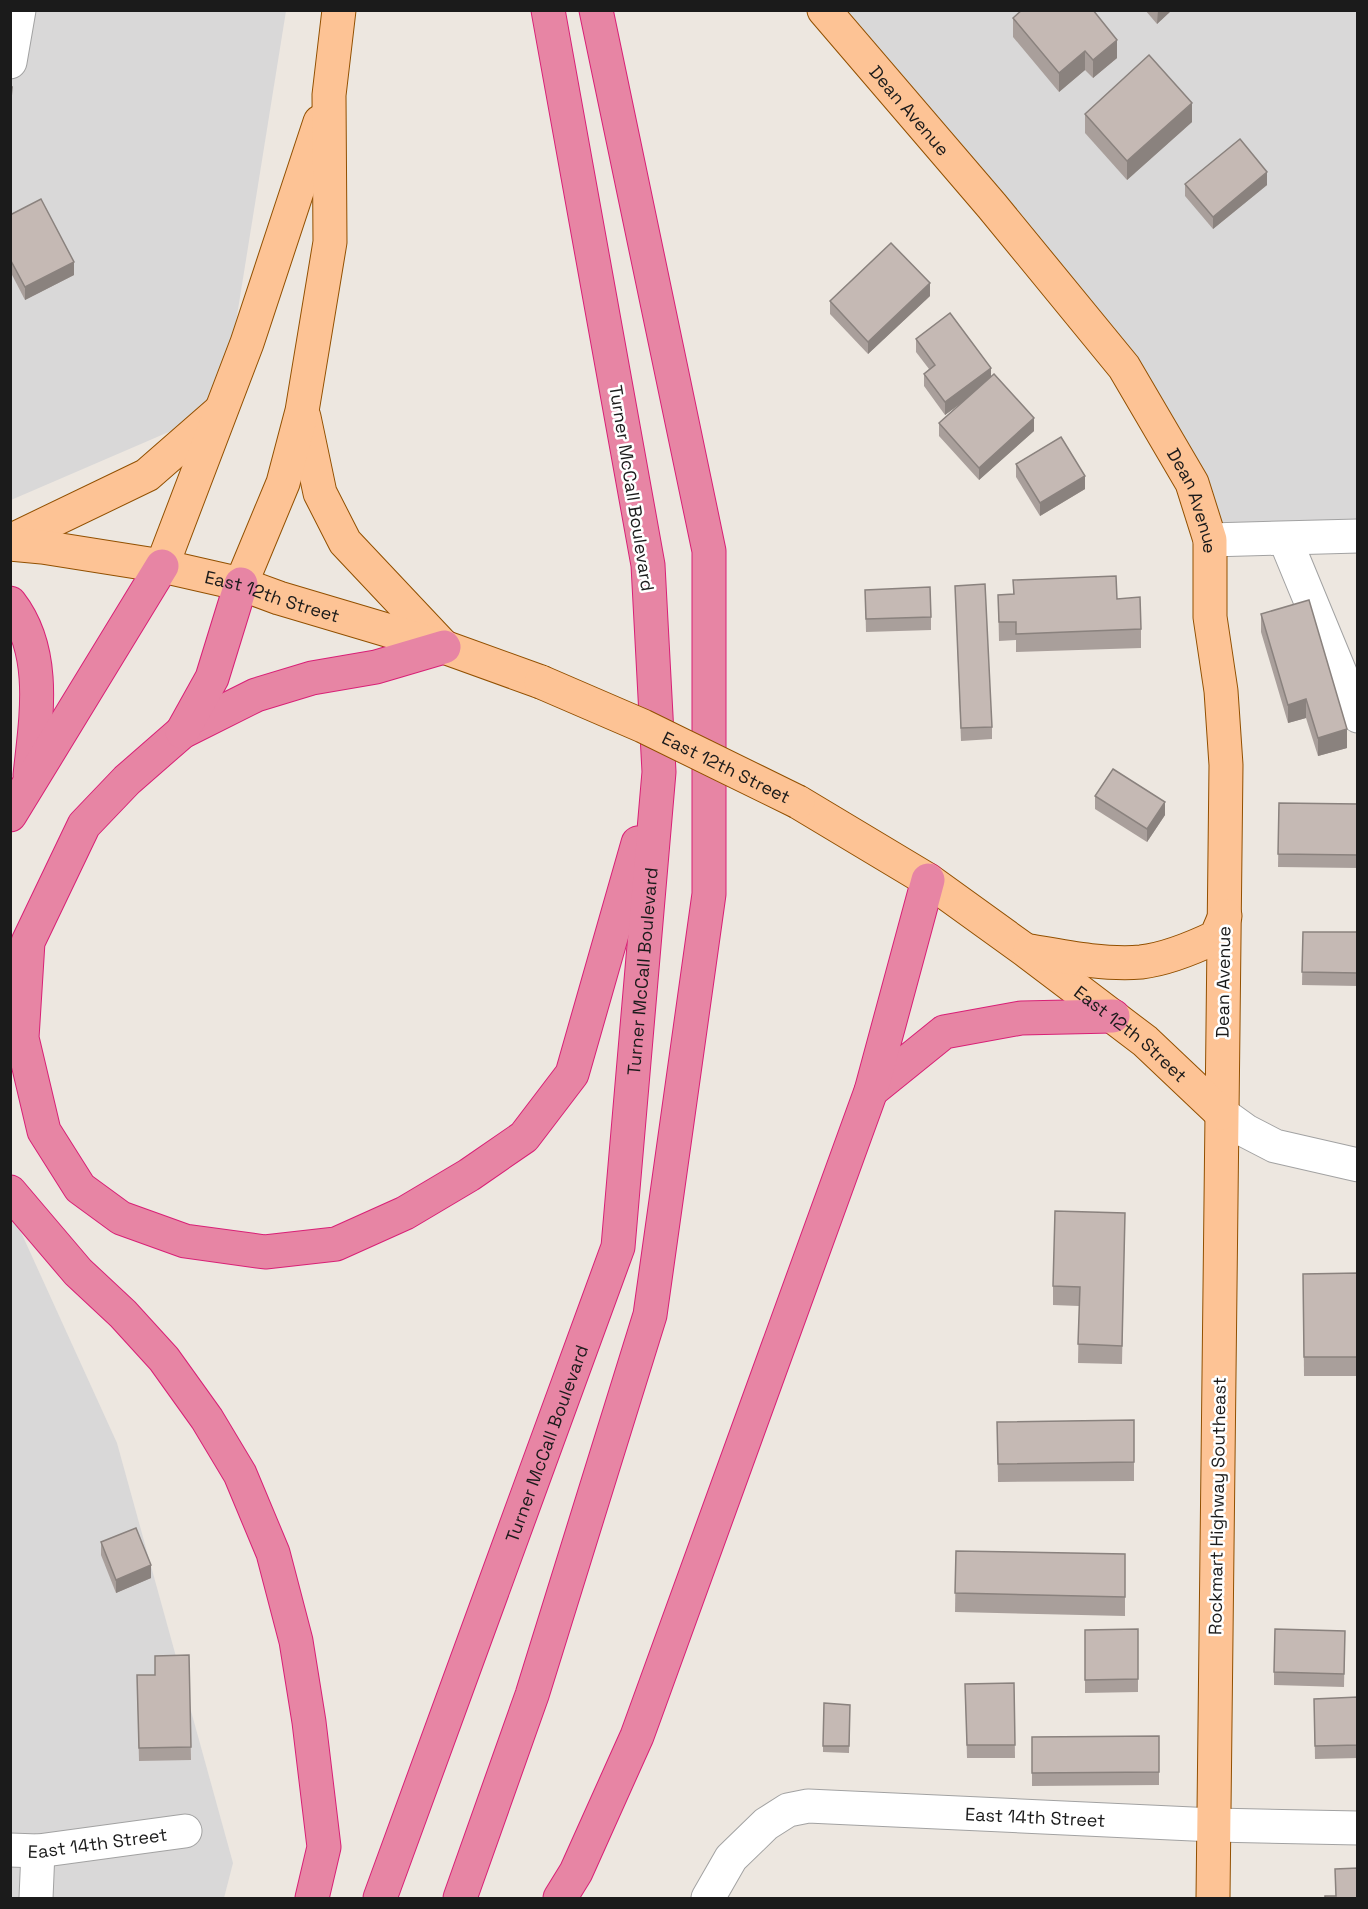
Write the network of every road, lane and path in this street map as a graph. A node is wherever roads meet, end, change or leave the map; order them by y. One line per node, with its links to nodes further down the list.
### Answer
1 (19, 10): 6 (street)
2 (339, 10): 7 (main road)
3 (548, 10): 20 (highway, Turner McCall Boulevard)
4 (596, 10): 38 (highway)
5 (824, 10): 12 (main road, Dean Avenue)
6 (10, 62)
7 (329, 95): 8 (main road); 9 (main road)
8 (222, 410): 13 (main road); 14 (main road)
9 (302, 411): 15 (main road); 17 (main road)
10 (1358, 536): 11 (street)
11 (1285, 539): 12 (street); 18 (street)
12 (1210, 540): 24 (main road, Dean Avenue)
13 (10, 543): 14 (main road, East 12th Street)
14 (162, 566): 15 (main road, East 12th Street); 21 (highway)
15 (241, 584): 17 (main road, East 12th Street); 19 (highway)
16 (10, 603): 21 (highway)
17 (444, 648): 19 (highway); 23 (main road, East 12th Street, bridge)
18 (1358, 716)
19 (182, 732): 20 (highway)
20 (659, 772): 37 (highway, Turner McCall Boulevard)
21 (30, 782): 22 (highway)
22 (10, 815)
23 (928, 880): 25 (main road, East 12th Street); 27 (highway)
24 (1225, 916): 25 (main road); 28 (main road, Dean Avenue)
25 (1025, 950): 26 (main road, East 12th Street)
26 (1113, 1016): 27 (highway); 28 (main road, East 12th Street)
27 (871, 1090): 39 (highway)
28 (1221, 1113): 29 (street, East 12th Street); 31 (main road, Rockmart Highway Southeast)
29 (1358, 1165)
30 (10, 1192): 36 (highway)
31 (1214, 1825): 32 (street, East 14th Street); 40 (street, East 14th Street); 41 (main road, Rockmart Highway Southeast)
32 (1358, 1828)
33 (185, 1831): 34 (street, East 14th Street)
34 (24, 1850): 35 (street)
35 (36, 1899)
36 (312, 1899)
37 (380, 1899)
38 (460, 1899)
39 (560, 1899)
40 (708, 1899)
41 (1213, 1899)

